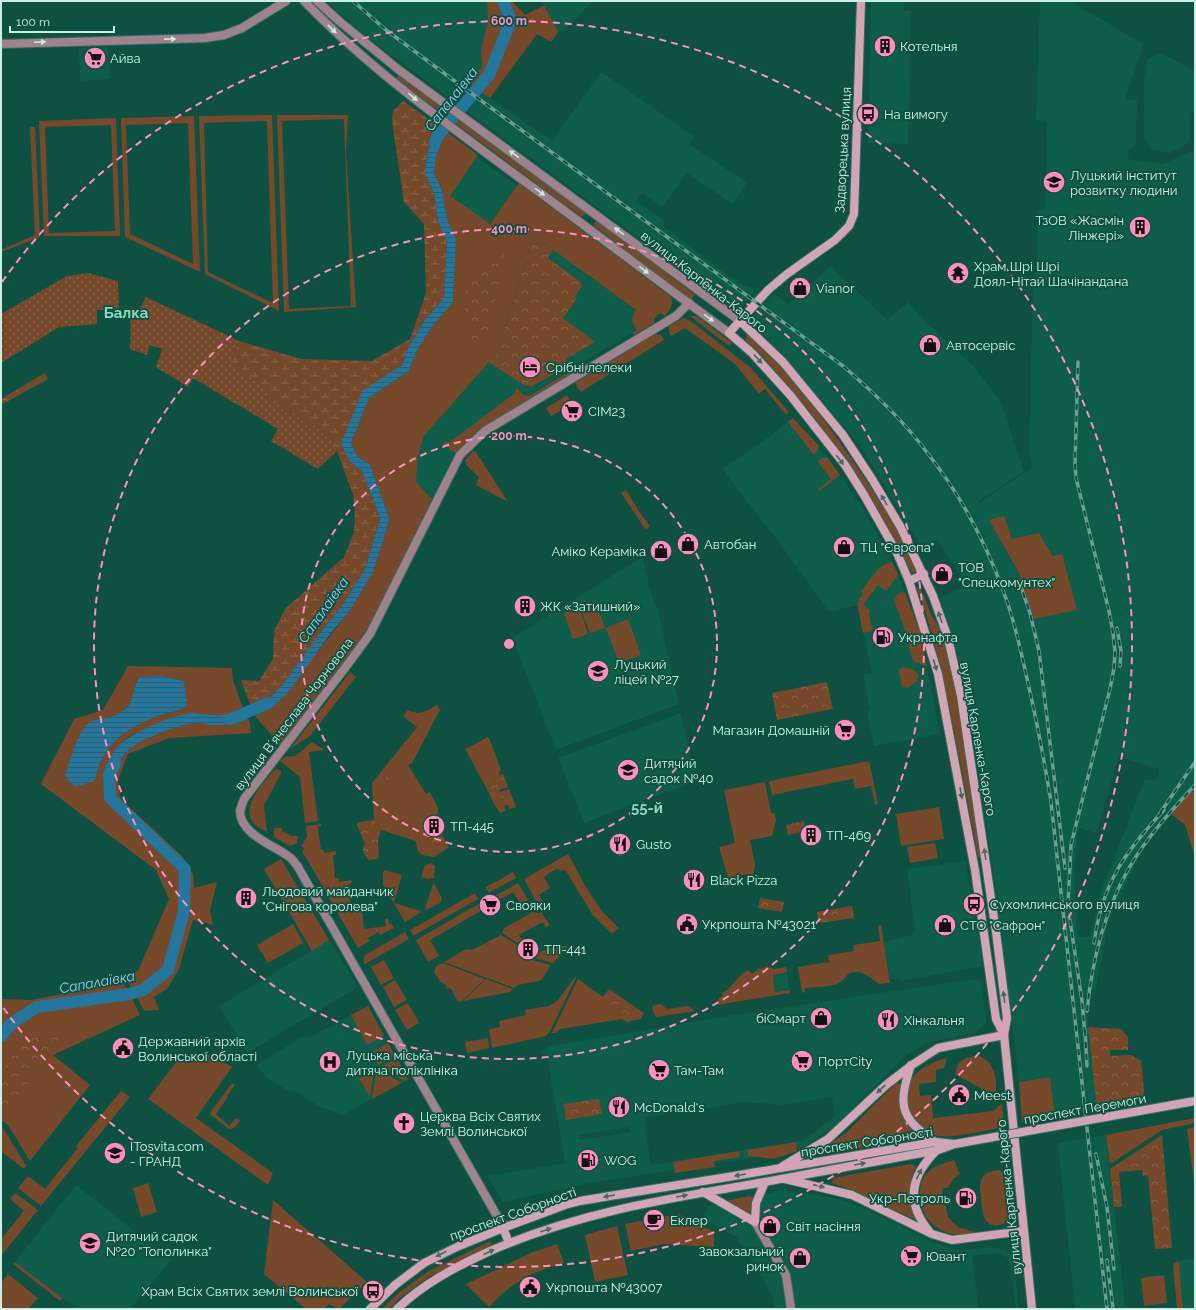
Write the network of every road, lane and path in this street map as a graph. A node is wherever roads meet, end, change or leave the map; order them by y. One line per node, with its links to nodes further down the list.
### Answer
1 (286, 1): 5 (street, one-way to 1)
2 (304, 1): 7 (street, вулиця Карпенка-Карого, one-way to 7)
3 (317, 1): 6 (street, вулиця Карпенка-Карого)
4 (861, 1): 11 (main road, Задворецька вулиця)
5 (1, 44)
6 (399, 70): 7 (street); 8 (street, вулиця Карпенка-Карого, one-way to 6)
7 (391, 80): 9 (street, вулиця Карпенка-Карого, one-way to 9)
8 (599, 216): 9 (street); 11 (street, вулиця Карпенка-Карого, one-way to 8)
9 (585, 226): 10 (street, вулиця Карпенка-Карого, one-way to 10)
10 (688, 303): 12 (street, вулиця Карпенка-Карого, one-way to 12); 31 (street, вулиця Вʼячеслава Чорновола)
11 (740, 321): 12 (main road, Задворецька вулиця); 13 (main road, вулиця Карпенка-Карого, one-way to 11)
12 (729, 333): 14 (main road, вулиця Карпенка-Карого, one-way to 14)
13 (924, 574): 14 (main road); 15 (main road, вулиця Карпенка-Карого, one-way to 13)
14 (909, 581): 16 (main road, вулиця Карпенка-Карого, one-way to 16)
15 (987, 868): 16 (main road); 17 (main road, вулиця Карпенка-Карого, one-way to 15)
16 (975, 870): 17 (main road, вулиця Карпенка-Карого)
17 (1004, 1035): 18 (main road); 32 (main road, вулиця Карпенка-Карого)
18 (912, 1064): 21 (main road); 22 (main road, one-way to 22)
19 (1195, 1101): 20 (main road, проспект Перемоги, bridge)
20 (955, 1144): 21 (main road, проспект Соборності)
21 (936, 1146): 22 (main road, проспект Соборності); 23 (main road, проспект Соборності, one-way to 21); 33 (main road, one-way to 21)
22 (779, 1168): 25 (main road, проспект Соборності, one-way to 25)
23 (781, 1178): 24 (main road, проспект Соборності); 33 (main road, one-way to 33)
24 (765, 1182): 27 (main road, проспект Соборності); 30 (main road)
25 (657, 1188): 26 (main road, проспект Соборності); 28 (main road)
26 (648, 1189): 29 (main road); 31 (main road, проспект Соборності, one-way to 31)
27 (703, 1192): 28 (main road, проспект Соборності, one-way to 27); 30 (main road)
28 (660, 1200): 29 (main road, проспект Соборності)
29 (650, 1202): 34 (main road, проспект Соборності, one-way to 29)
30 (756, 1222): 37 (street)
31 (503, 1228): 34 (main road); 35 (main road, проспект Соборності, one-way to 35)
32 (1024, 1231): 33 (main road); 38 (main road, вулиця Карпенка-Карого)
33 (932, 1234)
34 (509, 1243): 36 (main road, проспект Соборності, one-way to 34)
35 (370, 1309)
36 (396, 1309)
37 (791, 1309)
38 (1032, 1309)

